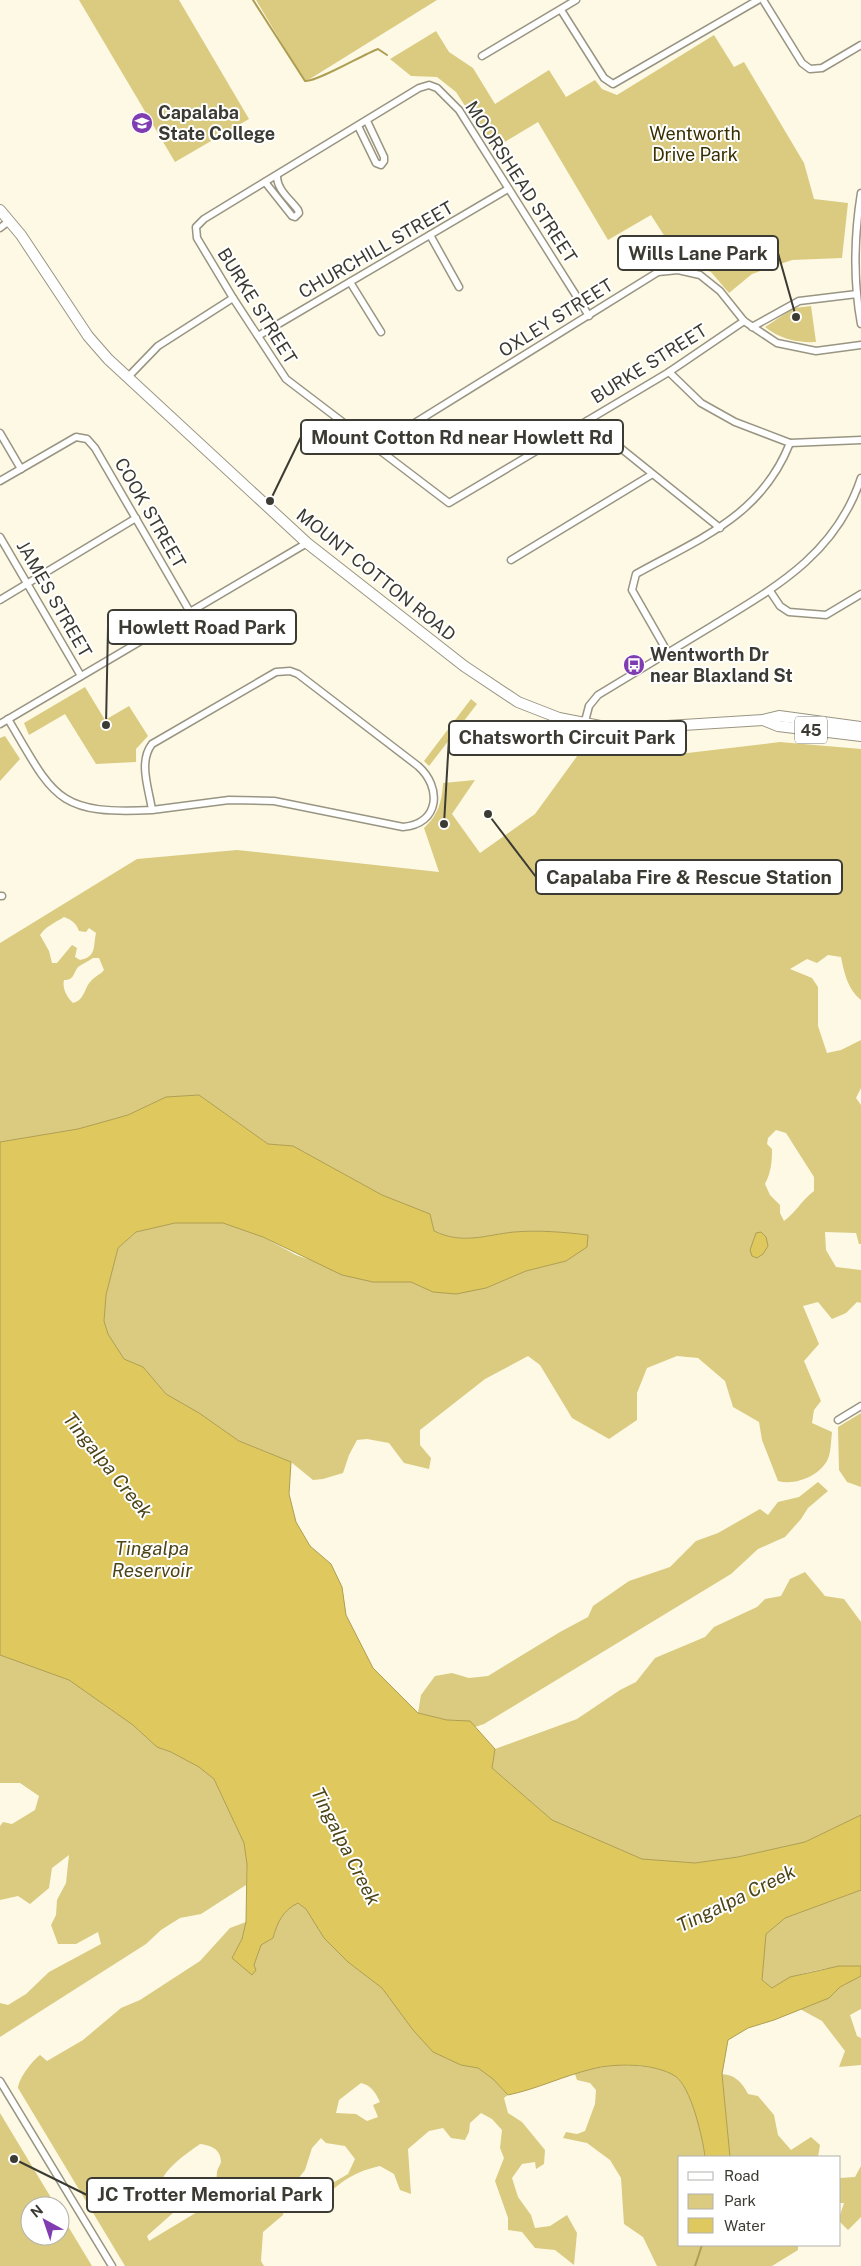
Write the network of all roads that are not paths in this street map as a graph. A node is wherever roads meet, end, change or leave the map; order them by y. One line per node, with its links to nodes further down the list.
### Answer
1 (576, 0): 4 (street)
2 (758, 0): 4 (street)
3 (763, 0): 5 (street)
4 (560, 10): 6 (street)
5 (861, 45)
6 (482, 56)
7 (367, 121): 8 (street, MOORSHEAD STREET); 8 (street); 11 (street, MOORSHEAD STREET)
8 (358, 126): 9 (street, MOORSHEAD STREET)
9 (277, 176): 10 (street, MOORSHEAD STREET); 10 (street)
10 (265, 182): 18 (street, MOORSHEAD STREET)
11 (508, 189): 17 (street, CHURCHILL STREET); 23 (street, MOORSHEAD STREET)
12 (861, 193): 13 (street)
13 (860, 204): 21 (street)
14 (0, 210): 15 (main road, MOUNT COTTON ROAD / 45)
15 (9, 221): 16 (street); 31 (main road, MOUNT COTTON ROAD / 45)
16 (0, 228)
17 (430, 235): 19 (street, CHURCHILL STREET); 20 (street)
18 (197, 238): 22 (street, BURKE STREET)
19 (350, 282): 27 (street); 28 (street, CHURCHILL STREET)
20 (459, 287)
21 (857, 294): 25 (street); 26 (street)
22 (233, 298): 28 (street, BURKE STREET); 31 (street)
23 (589, 316): 24 (street, OXLEY STREET); 36 (street, OXLEY STREET)
24 (744, 321): 26 (street, OXLEY STREET); 30 (street, BURKE STREET)
25 (861, 324)
26 (752, 327): 29 (street, OXLEY STREET)
27 (381, 332)
28 (258, 336): 36 (street, BURKE STREET)
29 (861, 345)
30 (669, 372): 32 (street, BURKE STREET); 35 (street)
31 (128, 377): 44 (main road, MOUNT COTTON ROAD / 45)
32 (587, 421): 36 (street, BURKE STREET); 38 (street)
33 (0, 433): 37 (street)
34 (861, 440): 35 (street)
35 (790, 442): 42 (street)
36 (376, 447)
37 (21, 470): 40 (street); 41 (street, COOK STREET)
38 (651, 475): 42 (street); 45 (street)
39 (861, 478): 47 (street)
40 (0, 481)
41 (136, 518): 46 (street); 50 (street, COOK STREET)
42 (720, 528): 51 (street)
43 (0, 537): 46 (street, JAMES STREET)
44 (307, 543): 50 (street); 56 (main road, MOUNT COTTON ROAD / 45)
45 (512, 560)
46 (28, 584): 49 (street); 52 (street, JAMES STREET)
47 (770, 591): 48 (street); 51 (street)
48 (861, 594)
49 (0, 600)
50 (190, 612): 52 (street)
51 (668, 653): 56 (street)
52 (81, 676): 53 (street)
53 (8, 719): 55 (street); 59 (street)
54 (763, 720): 56 (main road, MOUNT COTTON ROAD / 45); 57 (main road, MOUNT COTTON ROAD / 45); 58 (main road, MOUNT COTTON ROAD / 45)
55 (0, 724)
56 (584, 725)
57 (861, 726)
58 (861, 736)
59 (152, 810): 59 (street)
60 (861, 1406): 61 (street)
61 (838, 1420)
62 (0, 2081): 63 (street)
63 (112, 2266)

